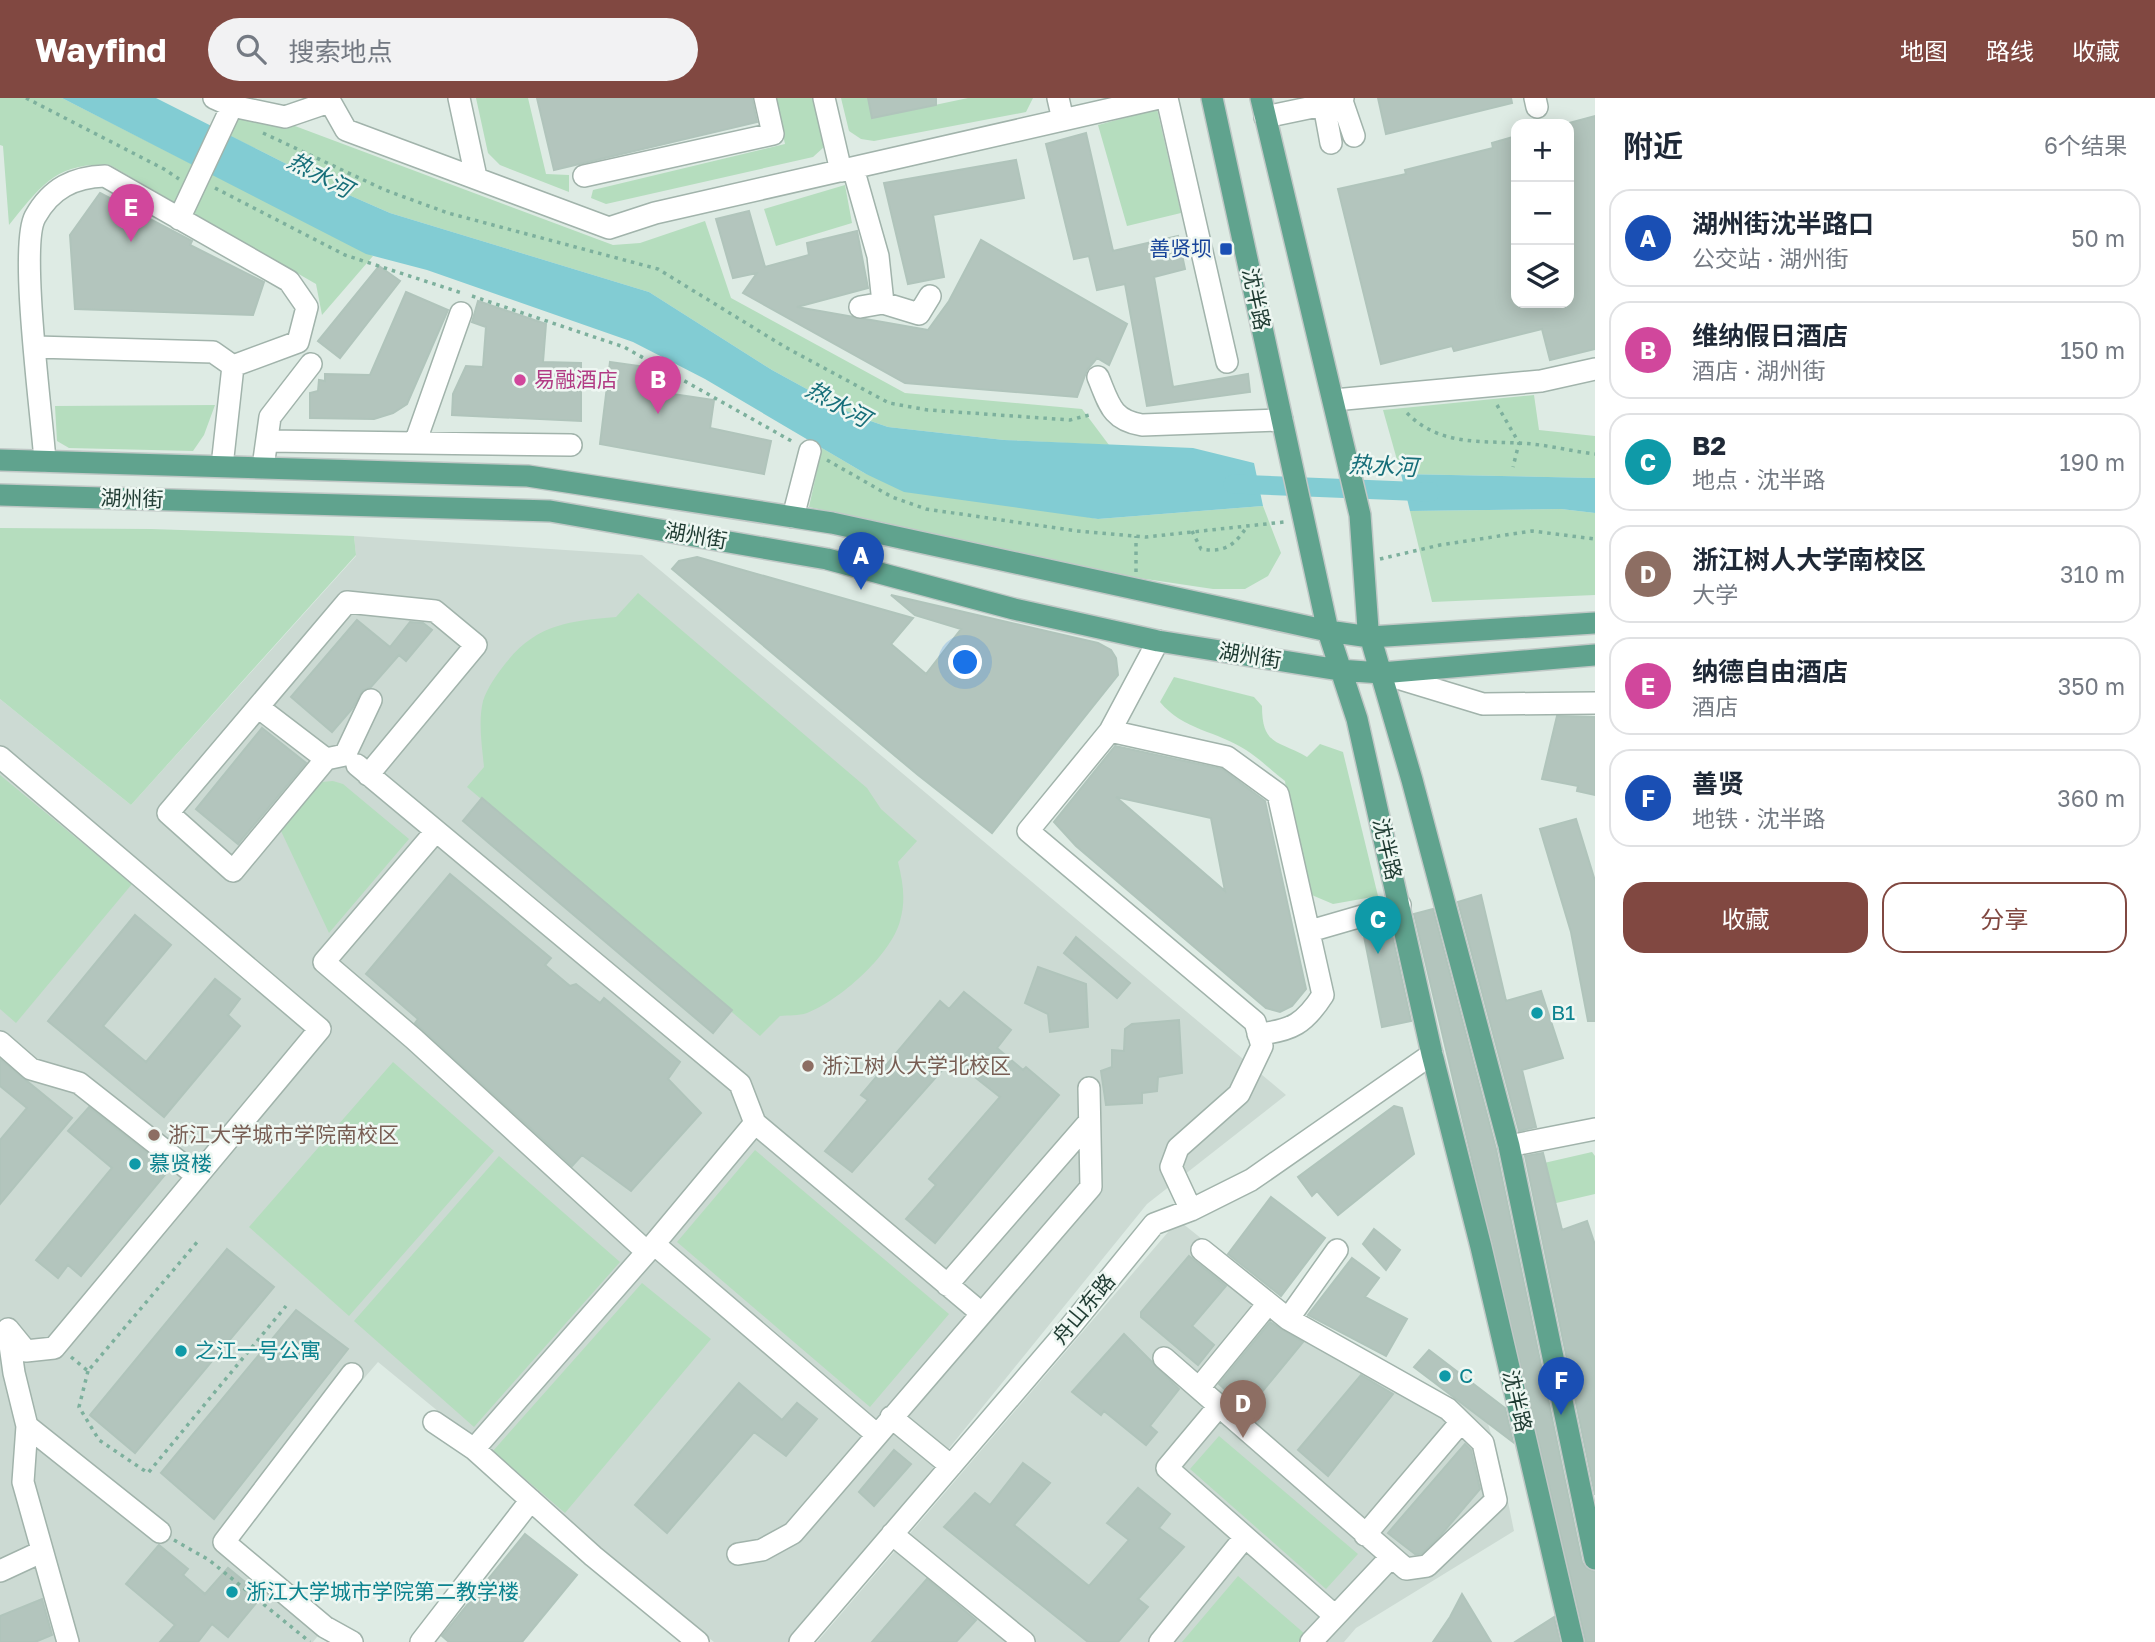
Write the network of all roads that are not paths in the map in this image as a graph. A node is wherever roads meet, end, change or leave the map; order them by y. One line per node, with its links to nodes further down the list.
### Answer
1 (459, 98): 17 (street)
2 (765, 98): 16 (street)
3 (824, 98): 15 (street)
4 (1058, 98): 12 (street)
5 (1159, 98): 12 (street)
6 (1167, 98): 24 (street)
7 (1212, 98): 30 (main road, 沈半路)
8 (329, 100): 10 (street); 17 (street)
9 (1336, 101): 11 (street); 13 (street); 14 (street)
10 (224, 108): 18 (street)
11 (1263, 108): 29 (main road, 沈半路)
12 (1063, 120): 15 (street)
13 (1354, 136)
14 (1331, 143)
15 (847, 169): 17 (street); 20 (street)
16 (584, 176)
17 (476, 177)
18 (180, 219): 23 (street); 26 (street)
19 (930, 296): 20 (street)
20 (884, 303): 21 (street)
21 (860, 307)
22 (461, 313): 32 (street)
23 (36, 347): 26 (street); 36 (street)
24 (1227, 362)
25 (311, 364): 31 (street)
26 (233, 366): 37 (street)
27 (1595, 369): 29 (street)
28 (1098, 377): 30 (street)
29 (1334, 400): 43 (main road, 沈半路)
30 (1282, 420): 42 (main road, 沈半路)
31 (267, 441): 32 (street); 38 (street)
32 (415, 443): 33 (street)
33 (571, 445)
34 (810, 451): 40 (street)
35 (0, 460): 36 (main road, 湖州街)
36 (45, 461): 37 (main road, 湖州街)
37 (222, 466): 38 (main road, 湖州街)
38 (263, 467): 40 (main road, 湖州街)
39 (0, 495): 44 (main road, 湖州街)
40 (793, 517): 42 (main road, 湖州街)
41 (1595, 623): 43 (main road, 湖州街)
42 (1328, 631): 43 (main road, 湖州街); 46 (main road, 沈半路)
43 (1370, 637): 47 (main road, 沈半路)
44 (1158, 641): 46 (main road, 湖州街); 51 (street)
45 (1595, 656): 47 (main road, 湖州街)
46 (1339, 670): 47 (main road, 湖州街); 56 (main road, 沈半路)
47 (1381, 673): 49 (street); 65 (main road, 沈半路)
48 (371, 700): 53 (street)
49 (1595, 703)
50 (258, 707): 53 (street); 53 (street); 54 (street)
51 (1110, 731): 57 (street); 58 (street)
52 (0, 757): 66 (street)
53 (335, 757): 54 (street)
54 (368, 775): 55 (street)
55 (436, 831): 63 (street); 68 (street)
56 (1400, 905): 57 (street); 60 (main road, 沈半路)
57 (1310, 931): 58 (street)
58 (1258, 1034): 67 (street)
59 (0, 1042): 66 (street)
60 (1432, 1054): 67 (street, 舟山东路); 106 (main road, 沈半路)
61 (1088, 1088): 62 (street)
62 (1089, 1122): 71 (street); 73 (street)
63 (755, 1123): 68 (street); 71 (street)
64 (1595, 1129): 65 (street)
65 (1509, 1146): 92 (main road, 沈半路)
66 (196, 1175): 75 (street)
67 (1191, 1210): 86 (street, 舟山东路)
68 (651, 1248): 84 (street); 85 (street)
69 (1202, 1250): 72 (street)
70 (1337, 1250): 74 (street)
71 (947, 1285): 73 (street)
72 (1267, 1305): 74 (street); 78 (street)
73 (980, 1312): 80 (street)
74 (1288, 1319): 82 (street)
75 (4, 1324): 83 (street)
76 (1164, 1358): 78 (street)
77 (352, 1374): 98 (street)
78 (1199, 1388): 79 (street)
79 (1219, 1406): 90 (street); 91 (street)
80 (891, 1417): 84 (street); 86 (street)
81 (434, 1422): 85 (street)
82 (1461, 1422): 90 (street); 95 (street)
83 (27, 1426): 88 (street); 93 (street)
84 (876, 1434): 94 (street)
85 (474, 1449): 87 (street)
86 (951, 1466): 89 (street, 舟山东路)
87 (531, 1500): 101 (street); 102 (street)
88 (160, 1532)
89 (892, 1534): 99 (street); 103 (street, 舟山东路)
90 (1365, 1535): 95 (street)
91 (1245, 1537): 97 (street); 104 (street)
92 (1594, 1550)
93 (41, 1552): 96 (street); 100 (street)
94 (738, 1554)
95 (1391, 1557): 97 (street)
96 (0, 1570)
97 (1334, 1615): 105 (street)
98 (346, 1640)
99 (1022, 1641)
100 (68, 1642)
101 (421, 1642)
102 (698, 1642)
103 (800, 1642)
104 (1160, 1642)
105 (1311, 1642)
106 (1573, 1642)

